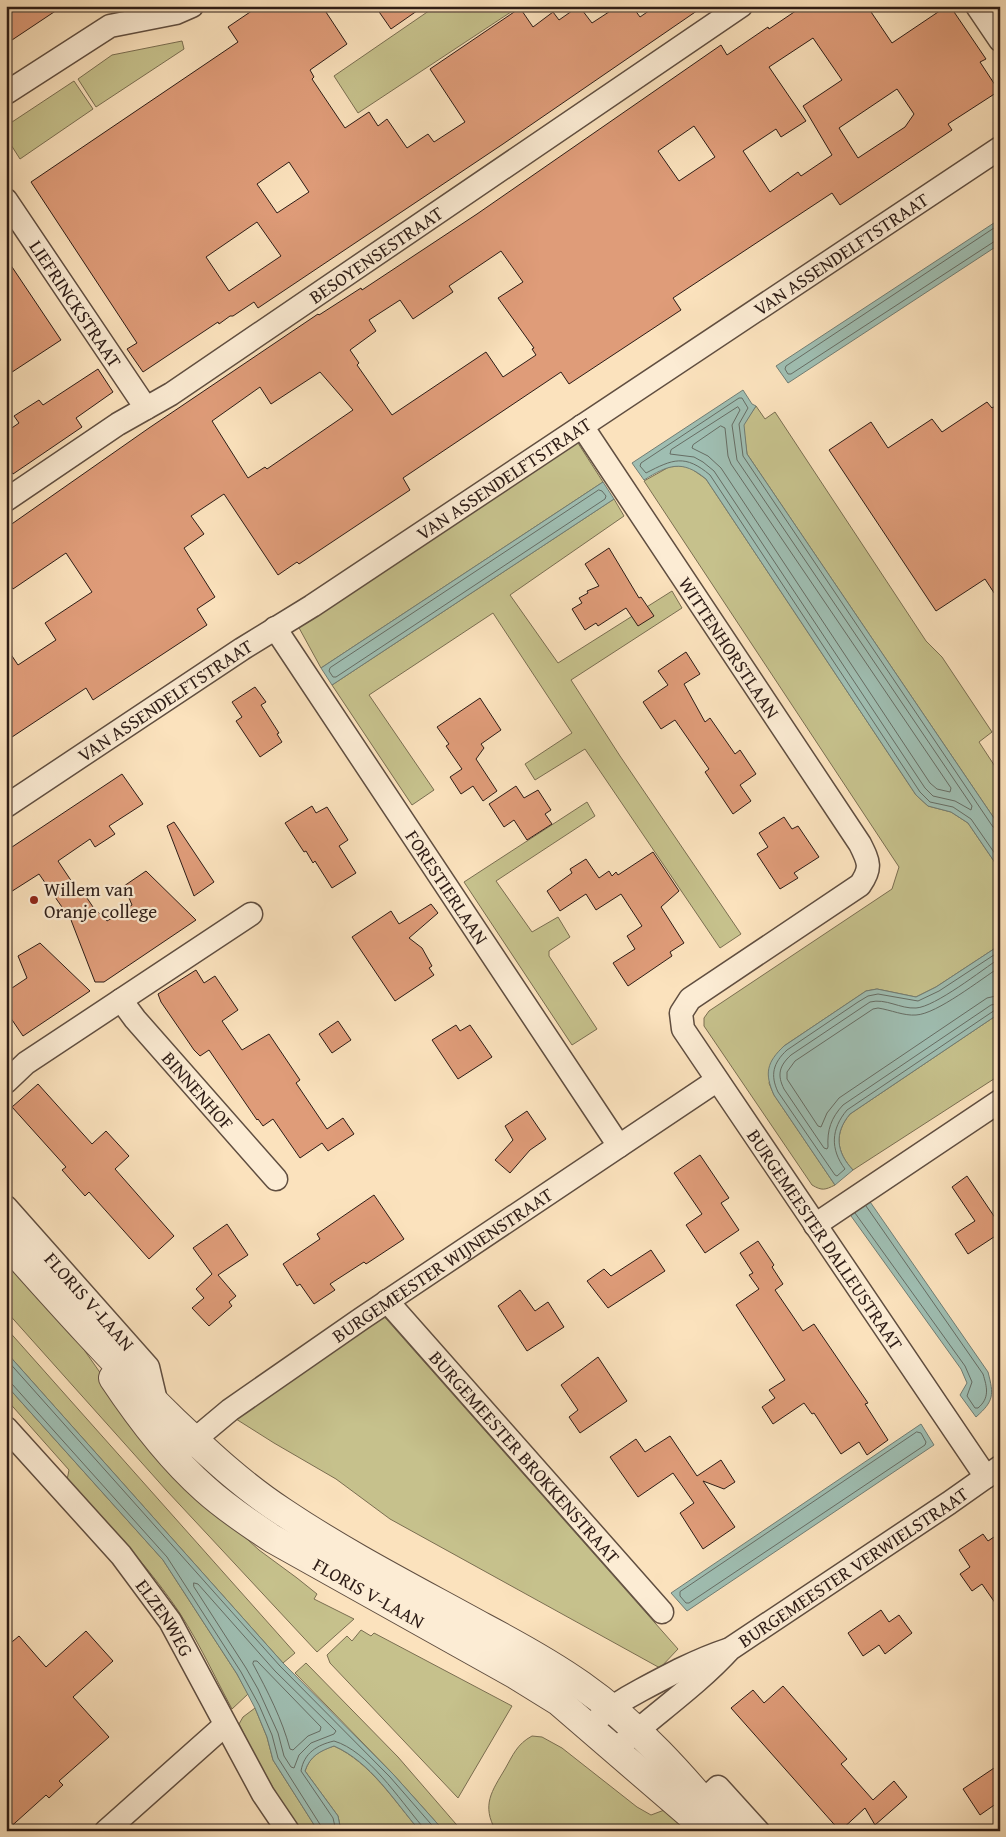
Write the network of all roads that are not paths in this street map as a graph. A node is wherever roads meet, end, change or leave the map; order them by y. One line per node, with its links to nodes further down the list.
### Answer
1 (192, 6): 5 (street)
2 (742, 6): 8 (street, BESOYENSESTRAAT)
3 (977, 6): 4 (street)
4 (1000, 40)
5 (6, 93)
6 (1000, 148): 9 (street, VAN ASSENDELFTSTRAAT)
7 (6, 200): 8 (street, LIEFRINCKSTRAAT)
8 (146, 408): 10 (street, BESOYENSESTRAAT)
9 (582, 426): 11 (street, VAN ASSENDELFTSTRAAT); 14 (street, WITTENHORSTLAAN)
10 (6, 500)
11 (276, 628): 12 (street, VAN ASSENDELFTSTRAAT); 19 (street, FORESTIERLAAN)
12 (6, 806)
13 (251, 914): 15 (street)
14 (690, 999): 16 (street, BURGEMEESTER DALLEUSTRAAT)
15 (121, 1000): 17 (street); 20 (street, BINNENHOF)
16 (716, 1081): 19 (street, BURGEMEESTER WIJNENSTRAAT); 22 (street, BURGEMEESTER DALLEUSTRAAT)
17 (6, 1082)
18 (1000, 1101): 22 (street)
19 (619, 1146): 24 (street, BURGEMEESTER WIJNENSTRAAT)
20 (276, 1179)
21 (6, 1207): 26 (street, FLORIS V-LAAN)
22 (815, 1225): 29 (street, BURGEMEESTER DALLEUSTRAAT)
23 (6, 1242): 25 (street, FLORIS V-LAAN)
24 (387, 1302): 28 (street, BURGEMEESTER WIJNENSTRAAT); 30 (street, BURGEMEESTER BROKKENSTRAAT)
25 (86, 1333): 26 (street, FLORIS V-LAAN); 28 (street, FLORIS V-LAAN)
26 (157, 1405): 28 (street, FLORIS V-LAAN)
27 (6, 1428): 33 (street, ELZENWEG)
28 (184, 1448): 32 (street, FLORIS V-LAAN); 34 (street, FLORIS V-LAAN)
29 (993, 1472): 31 (street, BURGEMEESTER VERWIELSTRAAT)
30 (662, 1612)
31 (730, 1649): 32 (street, BURGEMEESTER VERWIELSTRAAT); 35 (street, BURGEMEESTER VERWIELSTRAAT)
32 (610, 1707): 34 (street, BURGEMEESTER VERWIELSTRAAT); 35 (street, FLORIS V-LAAN)
33 (225, 1725): 38 (street); 39 (street, ELZENWEG)
34 (589, 1727): 36 (street, FLORIS V-LAAN)
35 (636, 1731): 36 (street, BURGEMEESTER VERWIELSTRAAT); 37 (street, FLORIS V-LAAN)
36 (615, 1750): 37 (street, FLORIS V-LAAN)
37 (701, 1815): 40 (street, FLORIS V-LAAN); 41 (street)
38 (106, 1831)
39 (288, 1831)
40 (728, 1831)
41 (758, 1831)

